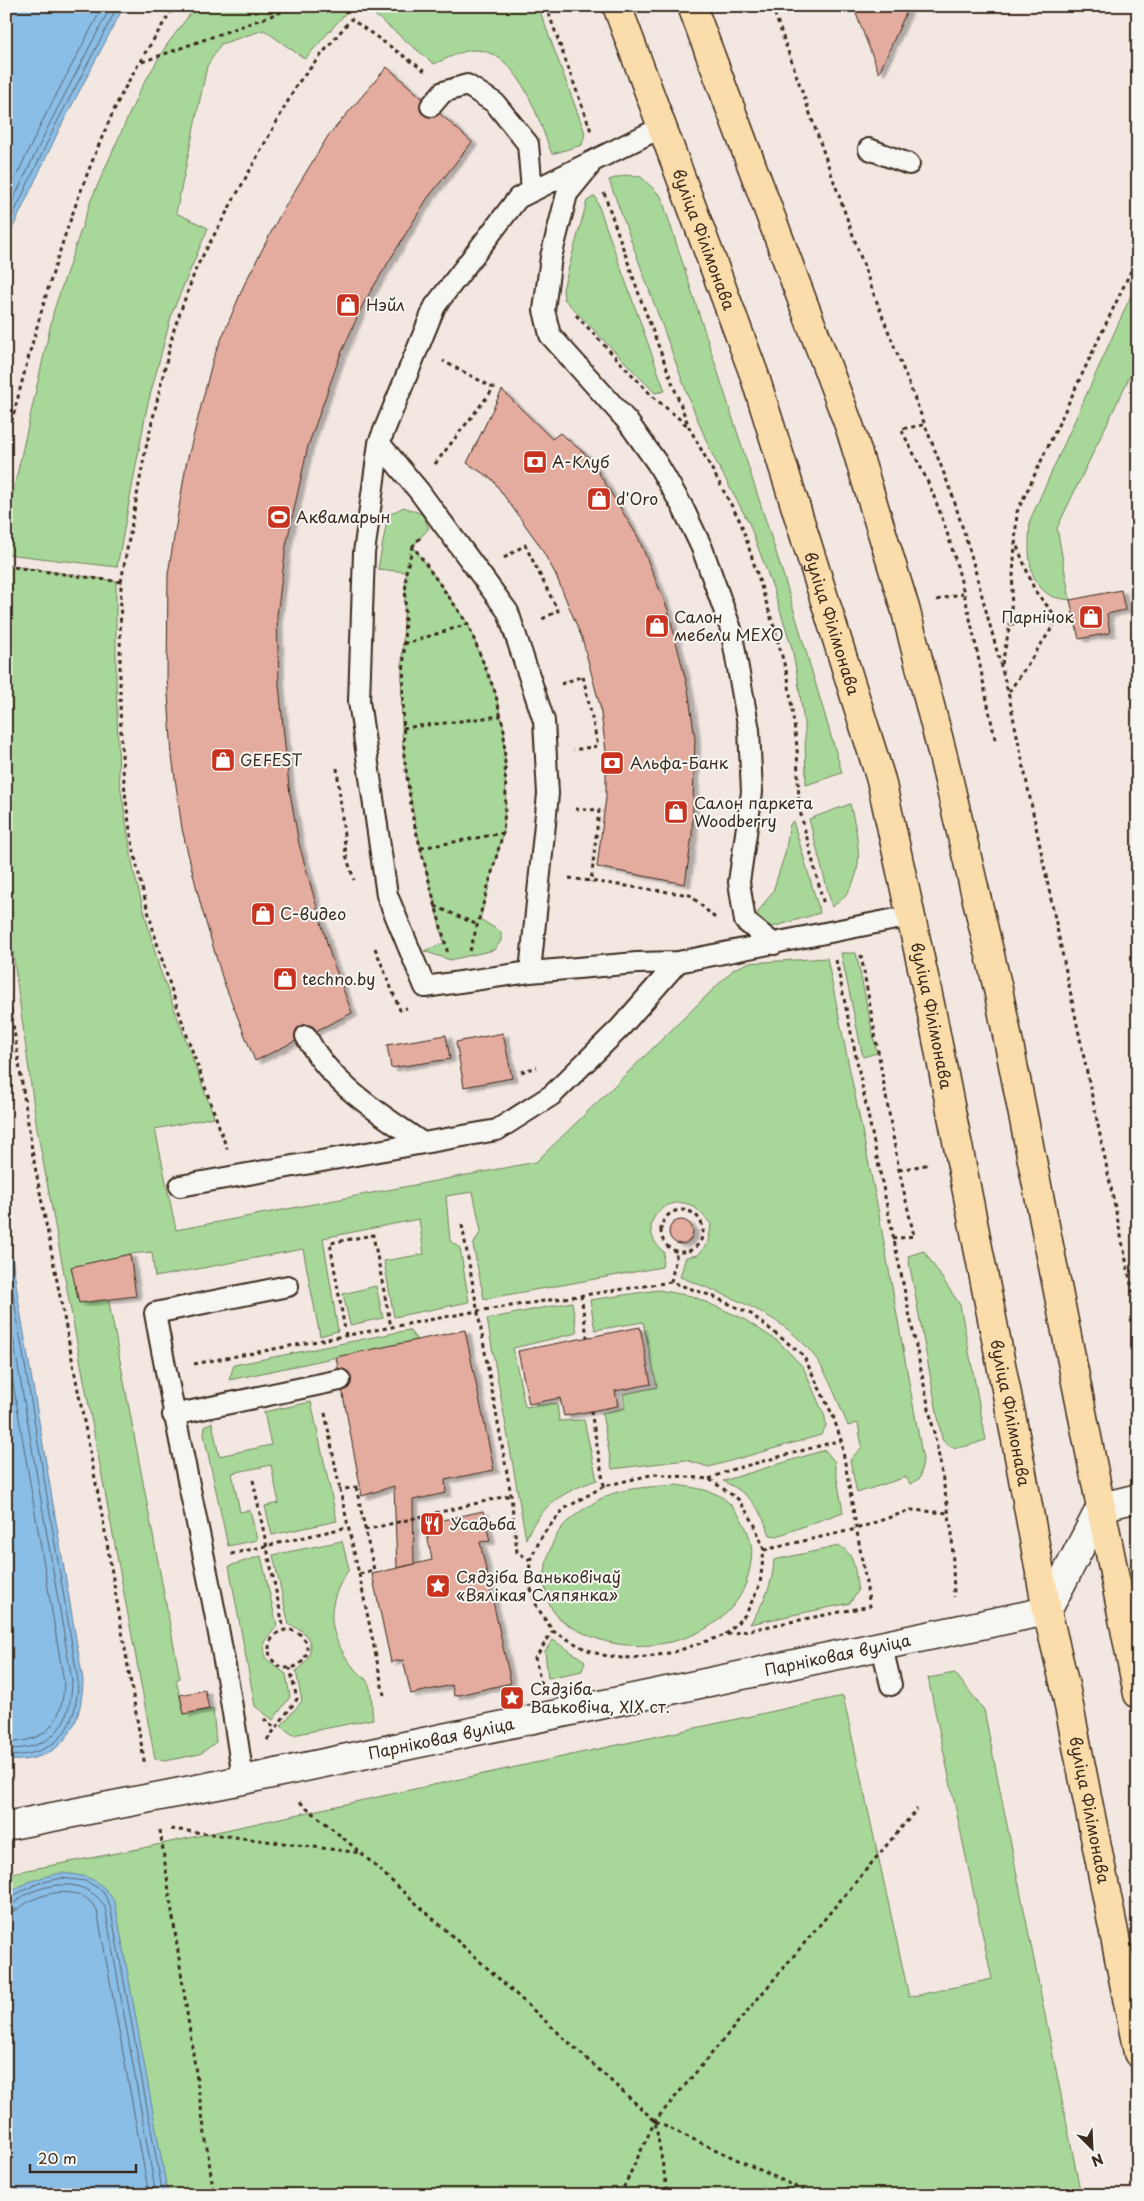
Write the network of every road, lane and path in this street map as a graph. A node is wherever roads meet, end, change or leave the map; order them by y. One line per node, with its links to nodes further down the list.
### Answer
1 (174, 6): 7 (path)
2 (298, 6): 7 (path)
3 (546, 6): 12 (path)
4 (617, 6): 10 (main road, вуліца Філімонава)
5 (692, 6): 100 (main road)
6 (772, 6): 18 (path)
7 (142, 62): 21 (path)
8 (431, 76): 32 (path)
9 (431, 106): 14 (lane)
10 (662, 128): 12 (lane); 58 (main road, вуліца Філімонава)
11 (869, 149): 13 (lane)
12 (595, 160): 14 (lane); 19 (path); 63 (lane)
13 (909, 164)
14 (532, 191): 20 (lane)
15 (1138, 256): 26 (path)
16 (573, 312): 19 (path)
17 (436, 357): 23 (path)
18 (924, 424): 39 (path); 47 (path)
19 (689, 427): 61 (path)
20 (379, 443): 25 (lane); 68 (lane)
21 (6, 445)
22 (427, 461): 23 (path)
23 (433, 466): 24 (path)
24 (438, 473)
25 (439, 518): 27 (path); 68 (lane)
26 (1014, 538): 34 (path); 37 (path)
27 (413, 546): 36 (path); 38 (path)
28 (497, 552): 29 (path)
29 (502, 559): 30 (path); 33 (path)
30 (505, 563)
31 (6, 566): 32 (path)
32 (121, 582): 75 (path)
33 (535, 616)
34 (1058, 619): 35 (path); 37 (path); 43 (path)
35 (1075, 619)
36 (468, 624): 38 (path); 44 (path)
37 (1010, 624): 39 (path)
38 (404, 644): 45 (path)
39 (1002, 666): 43 (path)
40 (556, 676): 41 (path)
41 (558, 685): 42 (path); 46 (path)
42 (560, 692)
43 (1008, 692): 84 (path)
44 (501, 716): 45 (path); 52 (path)
45 (403, 728): 53 (path)
46 (569, 743)
47 (996, 743)
48 (337, 767): 56 (path)
49 (572, 799): 50 (path)
50 (572, 809): 51 (path); 55 (path)
51 (572, 815)
52 (503, 833): 53 (path); 60 (path)
53 (421, 848): 57 (path)
54 (562, 877): 55 (path)
55 (591, 882): 59 (path)
56 (355, 884)
57 (435, 906): 60 (path); 66 (path)
58 (910, 916): 61 (lane); 111 (main road, вуліца Філімонава)
59 (721, 924)
60 (478, 925): 65 (path)
61 (832, 932): 63 (lane); 78 (path)
62 (372, 940): 70 (path)
63 (774, 944): 67 (lane)
64 (859, 948): 78 (path)
65 (467, 957)
66 (450, 960)
67 (678, 962): 68 (lane); 74 (lane)
68 (530, 972)
69 (6, 978): 123 (path)
70 (409, 1008)
71 (306, 1036): 74 (lane)
72 (539, 1067): 73 (path)
73 (521, 1072)
74 (420, 1142): 75 (lane)
75 (237, 1176): 76 (lane)
76 (180, 1186)
77 (462, 1224): 83 (path)
78 (893, 1239): 101 (path)
79 (678, 1252): 79 (path); 80 (path)
80 (671, 1282): 82 (path); 93 (path)
81 (288, 1286): 88 (lane)
82 (581, 1294): 83 (path); 87 (path)
83 (477, 1312): 85 (path); 98 (path)
84 (1138, 1318)
85 (391, 1327): 86 (path); 86 (path)
86 (346, 1336): 88 (path)
87 (588, 1337)
88 (165, 1369): 92 (lane)
89 (340, 1380): 92 (lane)
90 (324, 1410): 97 (path)
91 (592, 1411): 96 (path)
92 (173, 1415): 108 (lane)
93 (840, 1440): 94 (path); 103 (path)
94 (709, 1479): 96 (path); 106 (path)
95 (253, 1480): 105 (path)
96 (604, 1486): 107 (path)
97 (340, 1490): 102 (path); 104 (path)
98 (511, 1495): 104 (path); 107 (path)
99 (1138, 1498): 100 (street)
100 (1100, 1507): 111 (street); 119 (main road)
101 (948, 1513): 103 (path); 110 (path)
102 (348, 1527): 105 (path); 109 (path)
103 (856, 1529): 106 (path); 114 (path)
104 (365, 1530): 109 (path)
105 (267, 1546): 108 (path); 112 (path)
106 (764, 1550): 114 (path)
107 (530, 1560): 113 (path)
108 (204, 1561): 121 (lane)
109 (359, 1574): 120 (path)
110 (955, 1606)
111 (1047, 1611): 115 (street, Парніковая вуліца); 130 (main road, вуліца Філімонава)
112 (284, 1630): 116 (path); 116 (path)
113 (554, 1630): 114 (path); 118 (path)
114 (725, 1636)
115 (882, 1647): 117 (lane); 125 (street, Парніковая вуліца)
116 (290, 1668): 121 (path)
117 (891, 1685)
118 (542, 1691)
119 (1138, 1694)
120 (384, 1695)
121 (240, 1753): 125 (lane)
122 (154, 1765): 123 (path)
123 (145, 1766): 124 (path)
124 (137, 1769)
125 (244, 1780): 128 (street, Парніковая вуліца)
126 (296, 1798): 129 (path)
127 (917, 1809): 131 (path)
128 (6, 1826)
129 (361, 1853): 131 (path); 132 (path)
130 (1138, 2053)
131 (655, 2121): 133 (path); 134 (path); 135 (path)
132 (214, 2195)
133 (620, 2195)
134 (668, 2195)
135 (814, 2195)

